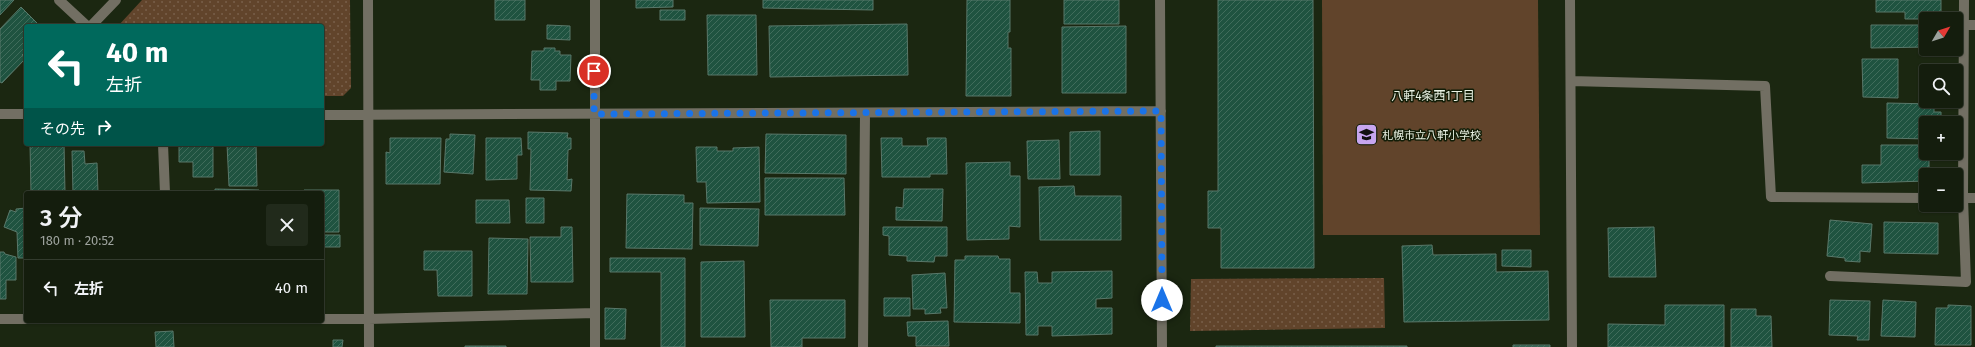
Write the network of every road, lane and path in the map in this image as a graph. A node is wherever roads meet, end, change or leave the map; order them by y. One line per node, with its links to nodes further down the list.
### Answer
1 (59, 0): 8 (street)
2 (116, 0): 9 (street)
3 (368, 0): 19 (street)
4 (595, 0): 17 (street)
5 (1160, 0): 13 (street)
6 (1570, 0): 12 (street)
7 (1964, 0): 10 (street)
8 (85, 24)
9 (93, 24)
10 (1964, 25): 11 (street); 21 (street)
11 (1975, 25)
12 (1571, 81): 23 (street); 37 (street)
13 (1161, 111): 15 (street); 36 (street)
14 (24, 112): 16 (street)
15 (865, 113): 17 (street); 35 (street)
16 (0, 114)
17 (594, 114): 19 (street); 28 (street)
18 (324, 115): 19 (street)
19 (368, 115): 31 (street)
20 (163, 146): 22 (street)
21 (1961, 168)
22 (164, 191)
23 (1919, 198)
24 (1963, 198): 25 (street)
25 (1975, 198)
26 (1961, 212): 27 (street)
27 (1830, 276)
28 (595, 313): 31 (street); 34 (street)
29 (324, 318): 31 (street)
30 (24, 319): 32 (street)
31 (369, 319): 33 (street)
32 (0, 320)
33 (369, 347)
34 (595, 347)
35 (863, 347)
36 (1162, 347)
37 (1572, 347)

